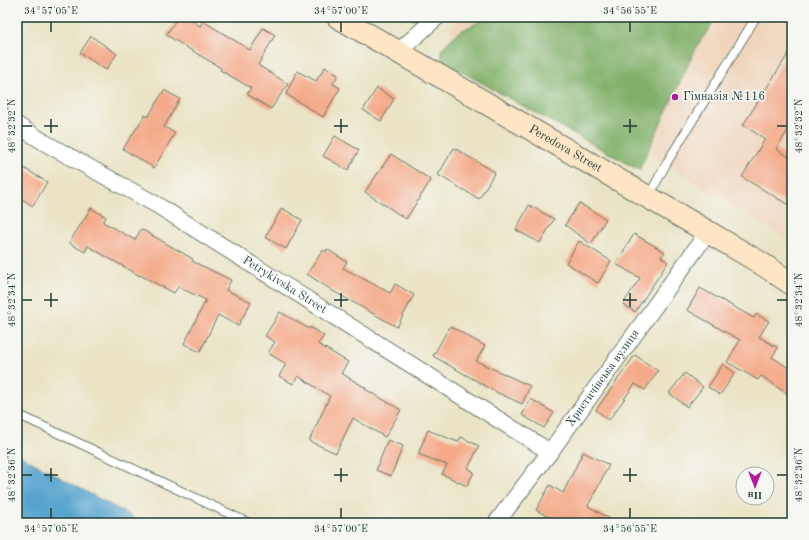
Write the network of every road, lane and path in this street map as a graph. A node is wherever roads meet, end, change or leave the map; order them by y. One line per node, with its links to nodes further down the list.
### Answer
1 (338, 17): 5 (street, Peredova Street)
2 (411, 17): 3 (lane)
3 (436, 17): 5 (street)
4 (756, 17): 7 (lane)
5 (398, 52): 7 (street, Peredova Street)
6 (17, 125): 11 (street, Petrykivska Street)
7 (648, 197): 8 (street, Peredova Street)
8 (708, 232): 9 (street, Peredova Street); 11 (street, Христичівська вулиця)
9 (792, 284)
10 (17, 414): 13 (lane)
11 (550, 452): 12 (street, Христичівська вулиця)
12 (503, 521)
13 (249, 523)

